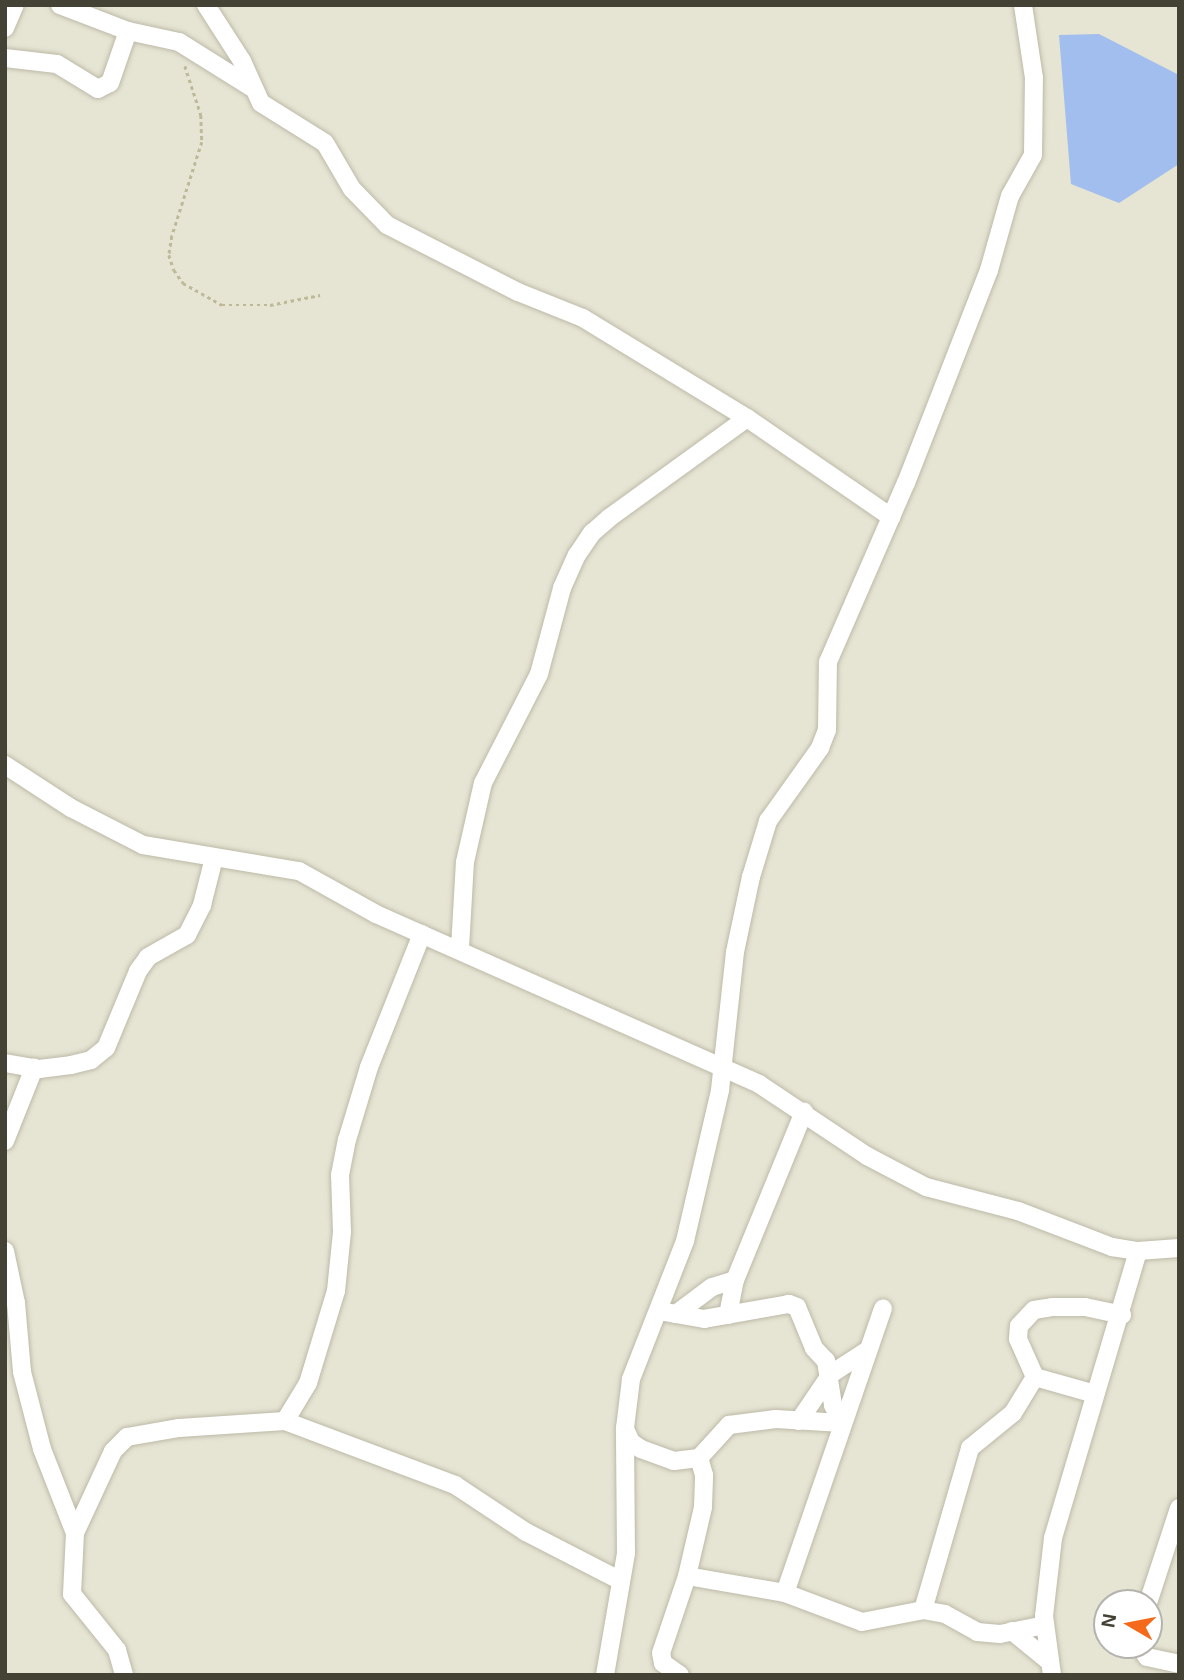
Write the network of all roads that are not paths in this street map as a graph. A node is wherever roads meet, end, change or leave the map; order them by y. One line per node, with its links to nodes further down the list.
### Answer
1 (15, 5): 5 (street)
2 (60, 5): 6 (street)
3 (206, 5): 8 (street)
4 (1023, 5): 10 (street)
5 (5, 28)
6 (128, 31): 7 (street); 8 (street)
7 (5, 58)
8 (251, 87): 9 (street)
9 (747, 418): 10 (street); 14 (street)
10 (891, 517): 17 (street)
11 (5, 765): 12 (street)
12 (214, 858): 13 (street); 16 (street)
13 (422, 934): 14 (street); 33 (street)
14 (460, 948): 17 (street)
15 (5, 1063): 16 (street)
16 (34, 1068): 19 (street)
17 (721, 1071): 18 (street); 25 (street)
18 (804, 1112): 22 (street); 23 (street)
19 (5, 1141)
20 (1179, 1248): 22 (street)
21 (5, 1251): 38 (street)
22 (1138, 1251): 26 (street)
23 (735, 1280): 25 (street); 27 (street)
24 (883, 1308): 28 (street)
25 (667, 1313): 27 (street); 35 (street)
26 (1122, 1314): 30 (street); 31 (street)
27 (728, 1315): 29 (street)
28 (868, 1350): 29 (street); 34 (street)
29 (831, 1374): 32 (street); 34 (street)
30 (1035, 1377): 31 (street); 43 (street)
31 (1095, 1394): 44 (street)
32 (799, 1420): 34 (street); 36 (street)
33 (285, 1421): 38 (street); 40 (street)
34 (842, 1423): 42 (street)
35 (625, 1428): 36 (street); 40 (street)
36 (699, 1458): 39 (street)
37 (1179, 1508): 41 (street)
38 (75, 1533): 49 (street)
39 (687, 1576): 42 (street); 51 (street)
40 (621, 1581): 50 (street)
41 (1153, 1589)
42 (785, 1593): 43 (street)
43 (923, 1610): 45 (street)
44 (1045, 1625): 45 (street); 48 (street)
45 (1012, 1631): 48 (street)
46 (1156, 1659): 47 (street)
47 (1179, 1664)
48 (1051, 1668)
49 (124, 1675)
50 (605, 1675)
51 (680, 1675)

